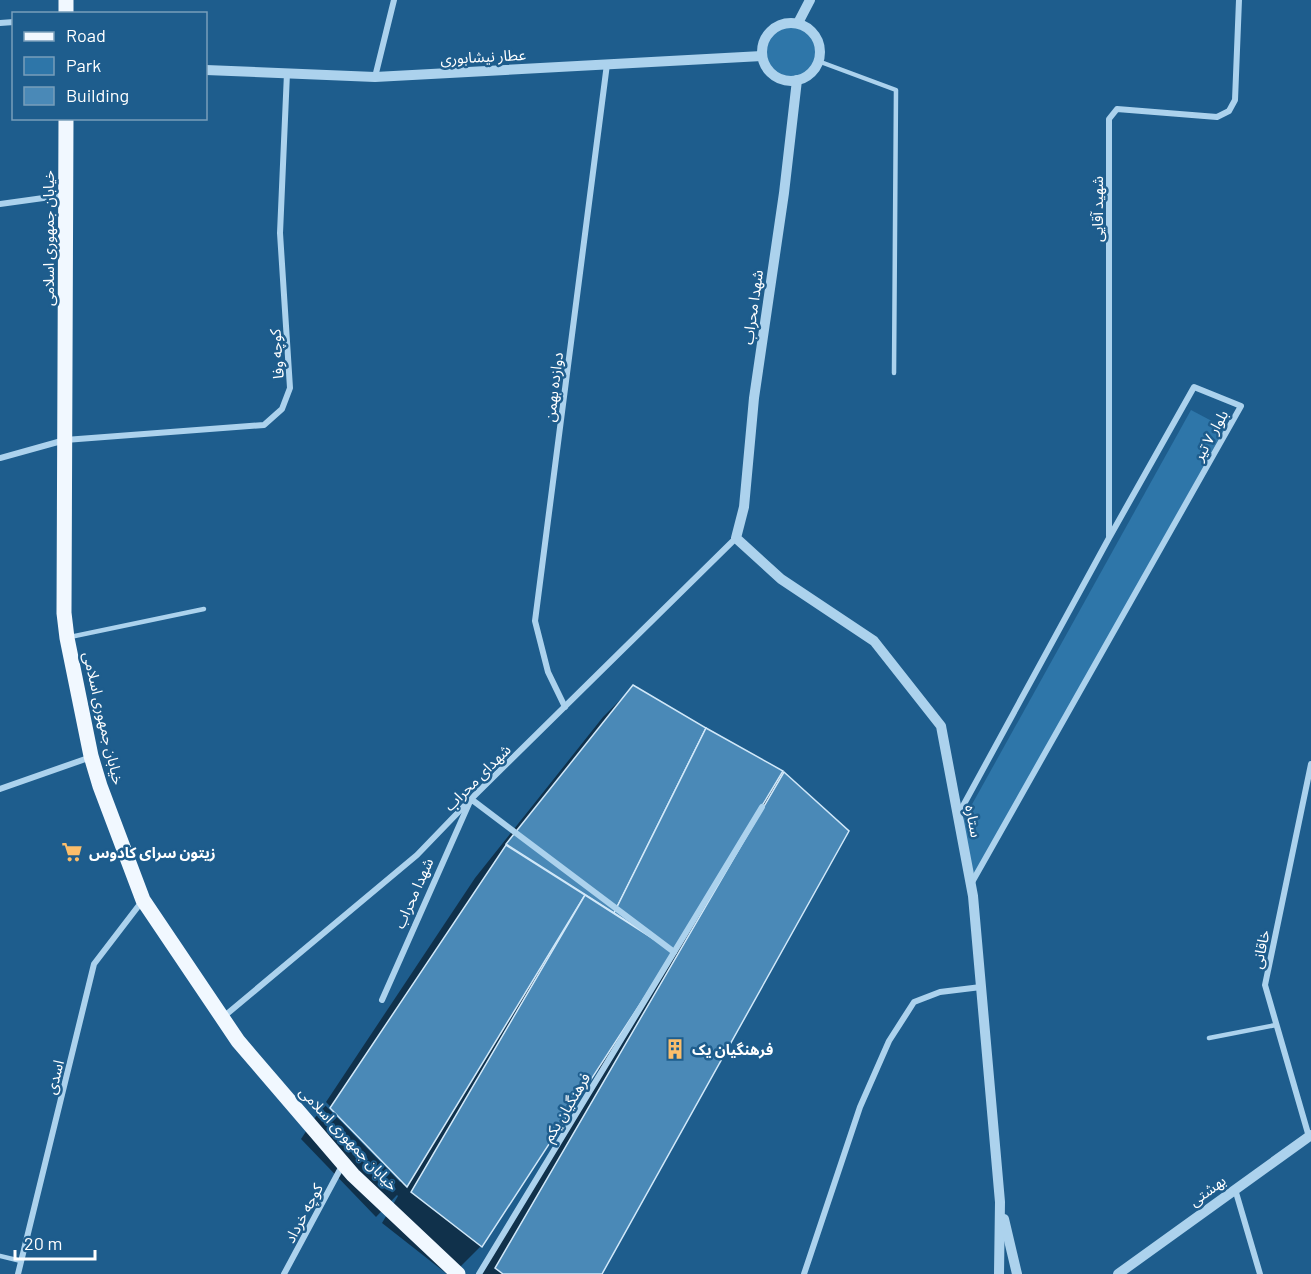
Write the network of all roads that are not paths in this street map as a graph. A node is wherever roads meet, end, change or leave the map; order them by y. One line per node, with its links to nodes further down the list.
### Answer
1 (394, 0): 10 (street)
2 (810, 0): 4 (street)
3 (1239, 0): 19 (street, شهید آقایی)
4 (798, 23): 5 (street); 6 (street)
5 (762, 56): 7 (street, عطار نیشابوری); 11 (street)
6 (818, 62): 11 (street); 15 (lane)
7 (607, 64): 10 (street, عطار نیشابوری); 22 (street, دوازده بهمن)
8 (207, 70): 9 (street, عطار نیشابوری)
9 (287, 73): 10 (street, عطار نیشابوری); 16 (street, کوچه وفا)
10 (375, 77)
11 (797, 80): 18 (street, شهدا محراب)
12 (66, 120): 13 (main road, خیابان جمهوری اسلامی)
13 (66, 195): 14 (street); 16 (main road, خیابان جمهوری اسلامی)
14 (0, 204)
15 (894, 373)
16 (65, 440): 17 (street, کوچه وفا); 21 (main road, خیابان جمهوری اسلامی)
17 (0, 458)
18 (736, 538): 22 (street, شهدای محراب); 28 (street, ستاره)
19 (1109, 538): 28 (street, بلوار ۷ تیر); 29 (street, بلوار ۷ تیر)
20 (204, 609): 21 (lane)
21 (67, 638): 23 (main road, خیابان جمهوری اسلامی)
22 (565, 707): 26 (street, شهدای محراب)
23 (91, 756): 25 (street); 30 (main road, خیابان جمهوری اسلامی)
24 (1311, 764): 35 (street, خاقانی)
25 (0, 789)
26 (471, 799): 31 (street); 33 (street, شهدا محراب); 34 (street, شهدای محراب)
27 (762, 807): 31 (street, فرهنگیان یکم)
28 (958, 816): 29 (street, ستاره)
29 (971, 884): 32 (street, ستاره)
30 (143, 900): 34 (main road, خیابان جمهوری اسلامی); 42 (street, اسدی)
31 (674, 952): 47 (street, فرهنگیان یکم)
32 (981, 987): 40 (street, ستاره); 48 (street)
33 (382, 1000)
34 (222, 1019): 38 (main road, خیابان جمهوری اسلامی)
35 (1276, 1025): 36 (lane); 37 (street, خاقانی)
36 (1209, 1038)
37 (1310, 1136): 39 (street, بهشتی)
38 (344, 1164): 45 (street, کوچه خرداد); 46 (main road, خیابان جمهوری اسلامی)
39 (1235, 1189): 43 (street, بهشتی); 51 (street)
40 (1000, 1202): 49 (street); 50 (street)
41 (0, 1256): 42 (lane)
42 (21, 1261): 44 (street, اسدی)
43 (1118, 1273)
44 (18, 1274)
45 (284, 1274)
46 (458, 1274)
47 (479, 1274)
48 (804, 1274)
49 (999, 1274)
50 (1017, 1274)
51 (1260, 1274)

